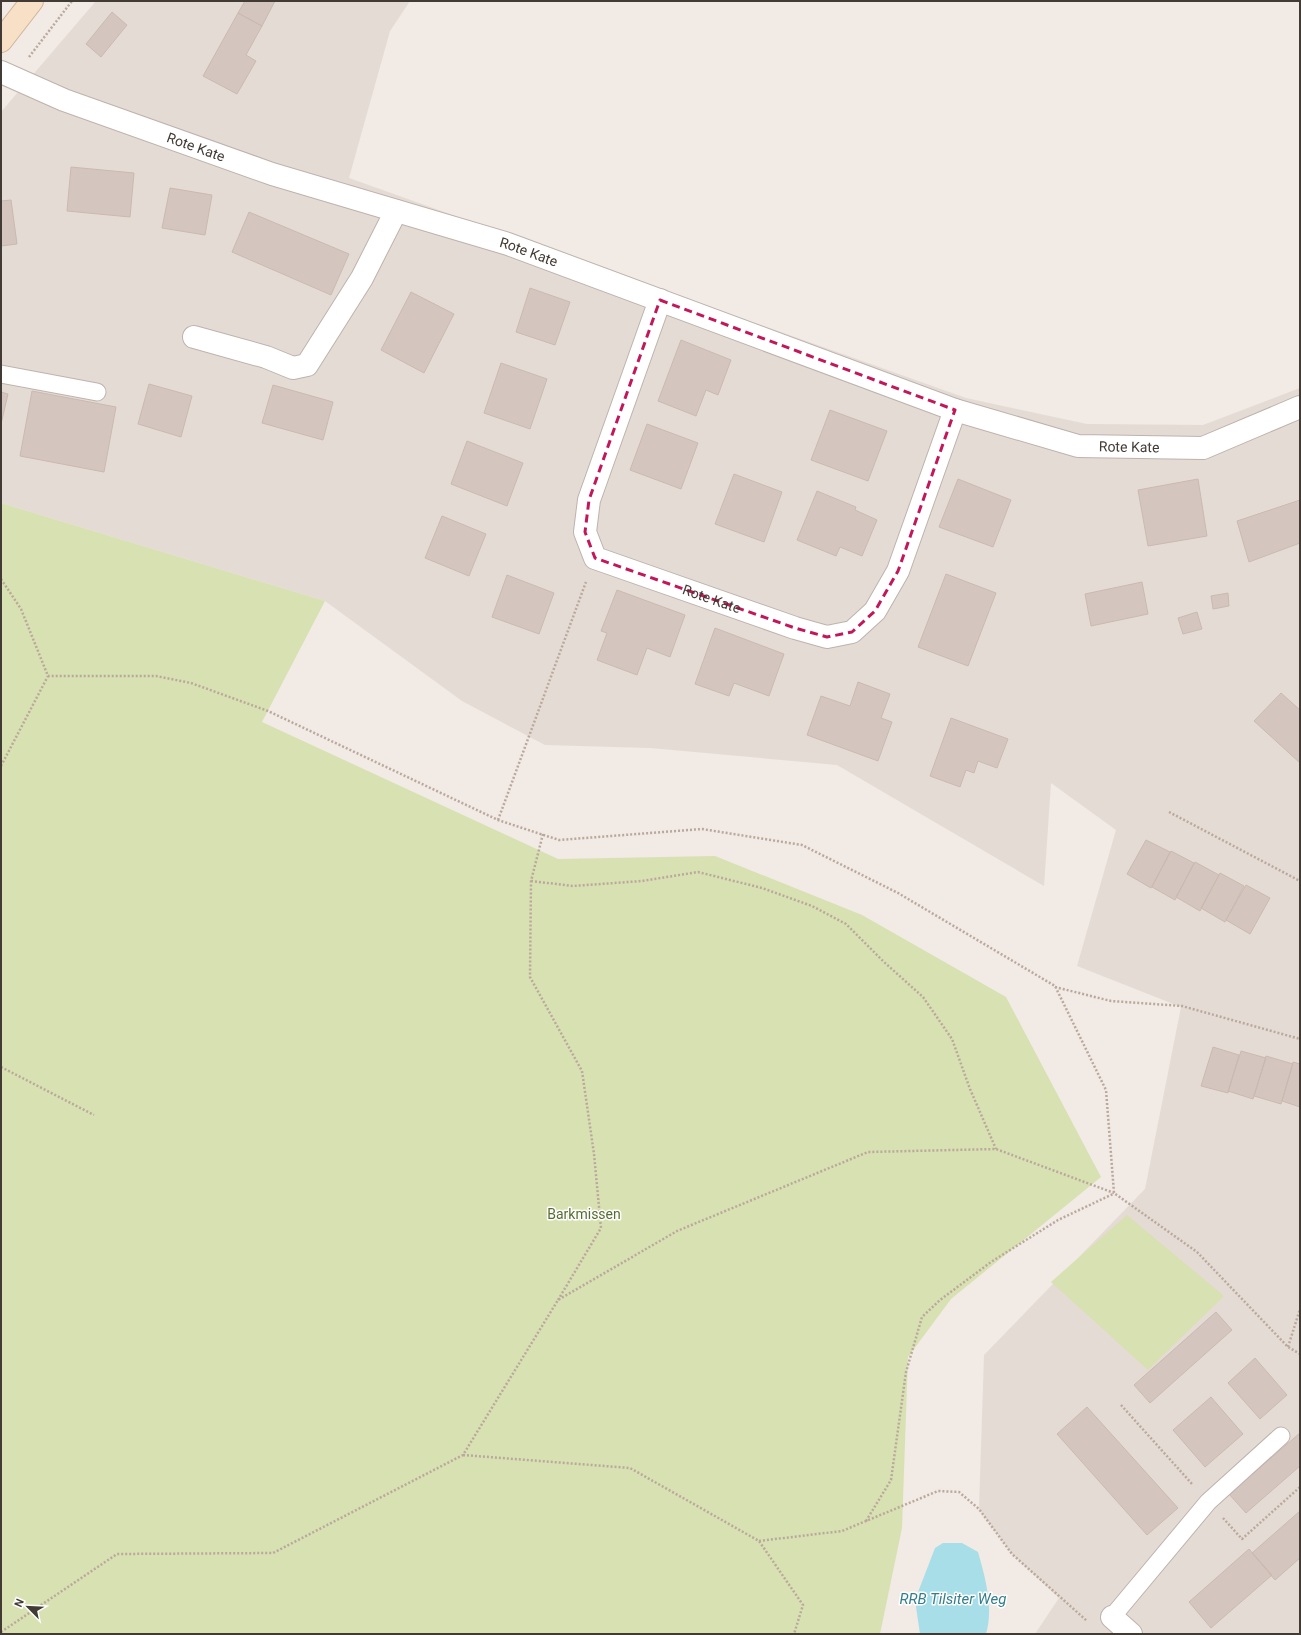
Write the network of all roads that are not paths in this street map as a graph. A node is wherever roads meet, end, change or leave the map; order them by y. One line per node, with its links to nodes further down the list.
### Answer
1 (32, 1): 2 (street)
2 (1, 41)
3 (6, 75): 4 (street, Rote Kate)
4 (396, 211): 5 (street, Rote Kate); 6 (street)
5 (660, 300): 10 (street, Rote Kate); 10 (street, Rote Kate)
6 (194, 337)
7 (1, 374): 8 (lane)
8 (97, 392)
9 (1300, 407): 10 (street, Rote Kate)
10 (955, 410)
11 (1280, 1436): 12 (lane)
12 (1112, 1617): 13 (street)
13 (1131, 1634)

